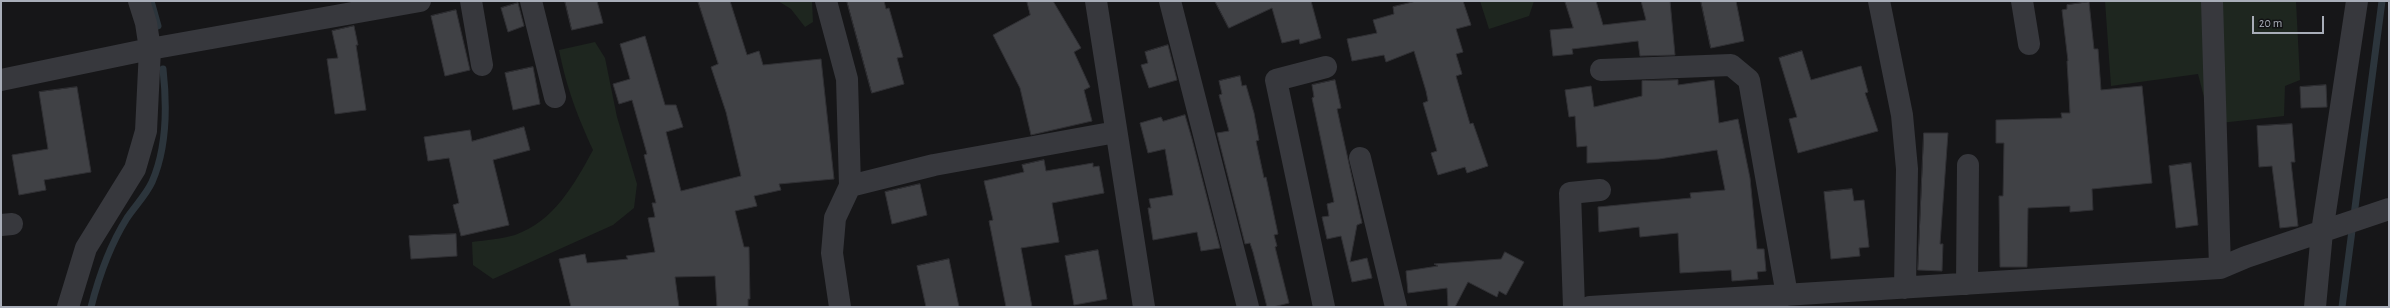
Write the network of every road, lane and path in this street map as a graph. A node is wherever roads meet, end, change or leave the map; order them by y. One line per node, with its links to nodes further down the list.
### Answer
1 (139, 1): 13 (street)
2 (420, 1): 13 (street)
3 (471, 1): 14 (street)
4 (531, 1): 18 (street)
5 (826, 1): 22 (street)
6 (1096, 1): 19 (street)
7 (1170, 1): 33 (street)
8 (1880, 1): 28 (street)
9 (2022, 1): 12 (street)
10 (2212, 1): 26 (street)
11 (2357, 1): 25 (street)
12 (2029, 44)
13 (150, 49): 17 (street); 30 (street)
14 (482, 65)
15 (1326, 67): 34 (street)
16 (1601, 70): 29 (street)
17 (1, 80)
18 (555, 96)
19 (1116, 132): 22 (street); 32 (street)
20 (1360, 158): 35 (street)
21 (1968, 165): 27 (street)
22 (850, 186): 31 (street)
23 (1600, 190): 36 (street)
24 (2389, 209): 25 (street)
25 (2322, 232): 26 (street); 38 (street)
26 (2220, 268): 27 (street)
27 (1967, 284): 28 (street)
28 (1905, 288): 29 (street)
29 (1787, 295): 37 (street)
30 (68, 307)
31 (840, 307)
32 (1144, 307)
33 (1248, 307)
34 (1324, 307)
35 (1396, 307)
36 (1574, 307)
37 (1590, 307)
38 (2315, 307)

